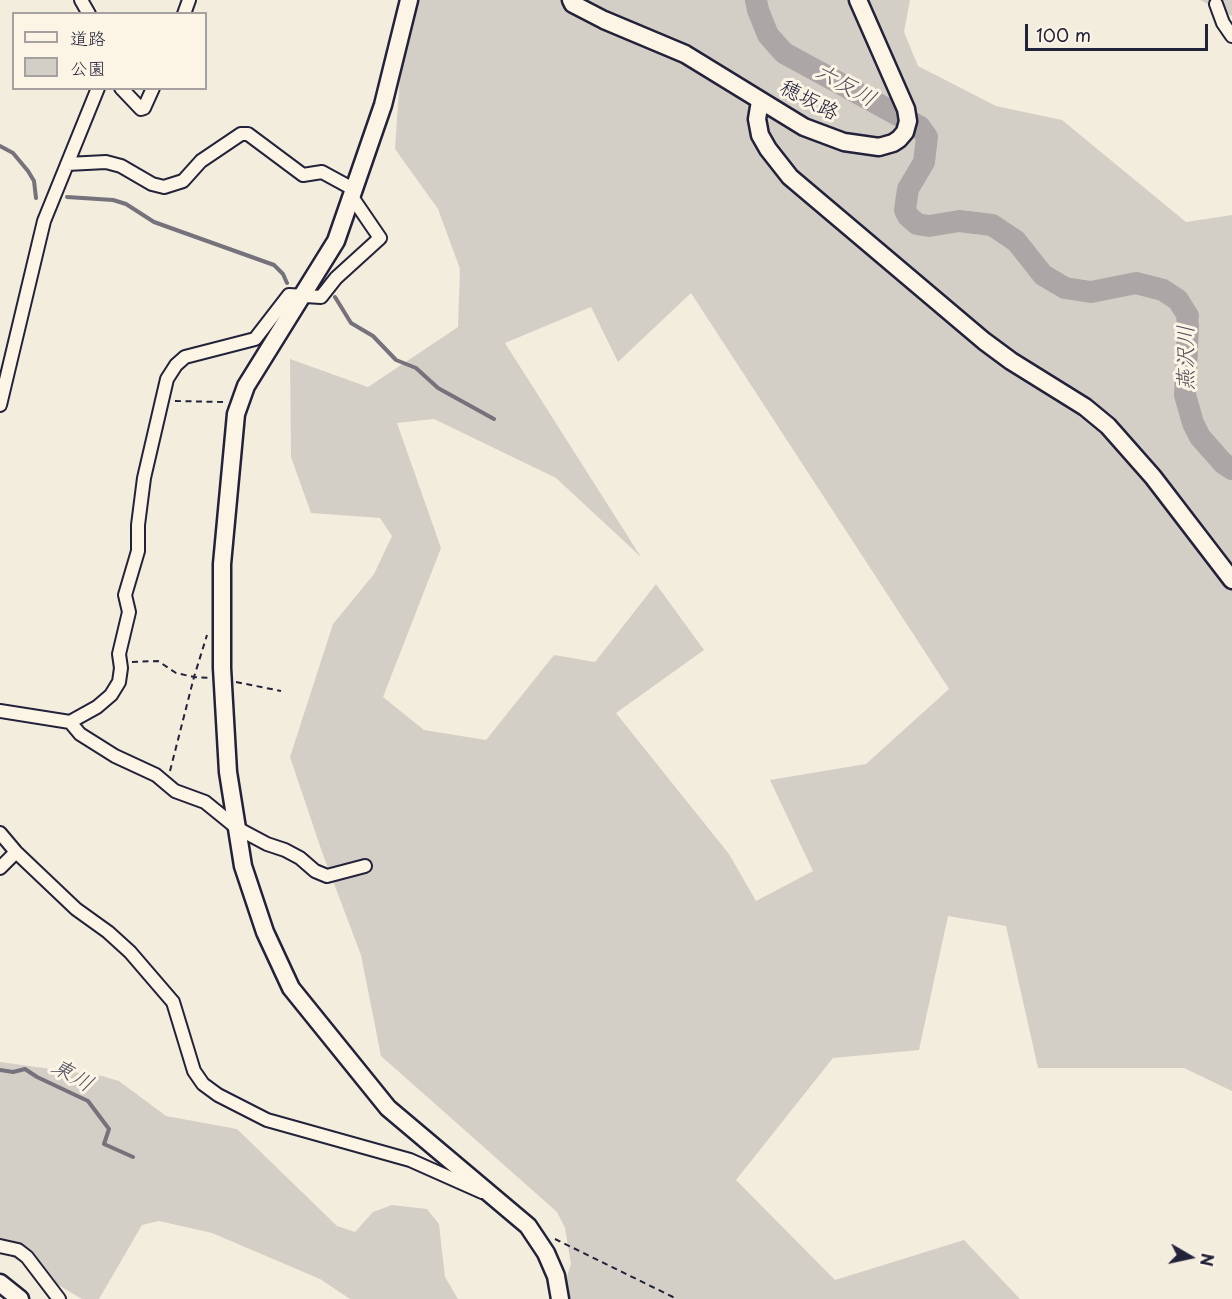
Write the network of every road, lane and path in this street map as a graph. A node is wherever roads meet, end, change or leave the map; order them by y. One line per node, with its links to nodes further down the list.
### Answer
1 (409, 0): 11 (street)
2 (571, 0): 9 (street, 穂坂路)
3 (858, 0): 9 (street, 穂坂路)
4 (1216, 4): 5 (street)
5 (1232, 36)
6 (97, 90): 10 (street)
7 (123, 90): 8 (street)
8 (152, 90)
9 (760, 101): 14 (street)
10 (67, 164): 11 (street); 13 (street)
11 (353, 193): 12 (street); 12 (street)
12 (302, 296): 15 (street); 16 (street)
13 (0, 405)
14 (1232, 580)
15 (120, 662): 16 (path); 19 (street)
16 (223, 679): 17 (path); 20 (street)
17 (281, 691)
18 (0, 711): 19 (street)
19 (70, 722): 20 (street)
20 (237, 828): 23 (street); 25 (street)
21 (0, 833): 22 (street)
22 (16, 852): 24 (street); 25 (street)
23 (366, 866)
24 (0, 868)
25 (494, 1198): 31 (street)
26 (549, 1236): 32 (path)
27 (0, 1246): 30 (street)
28 (0, 1283): 29 (street)
29 (20, 1299)
30 (59, 1299)
31 (560, 1299)
32 (677, 1299)

